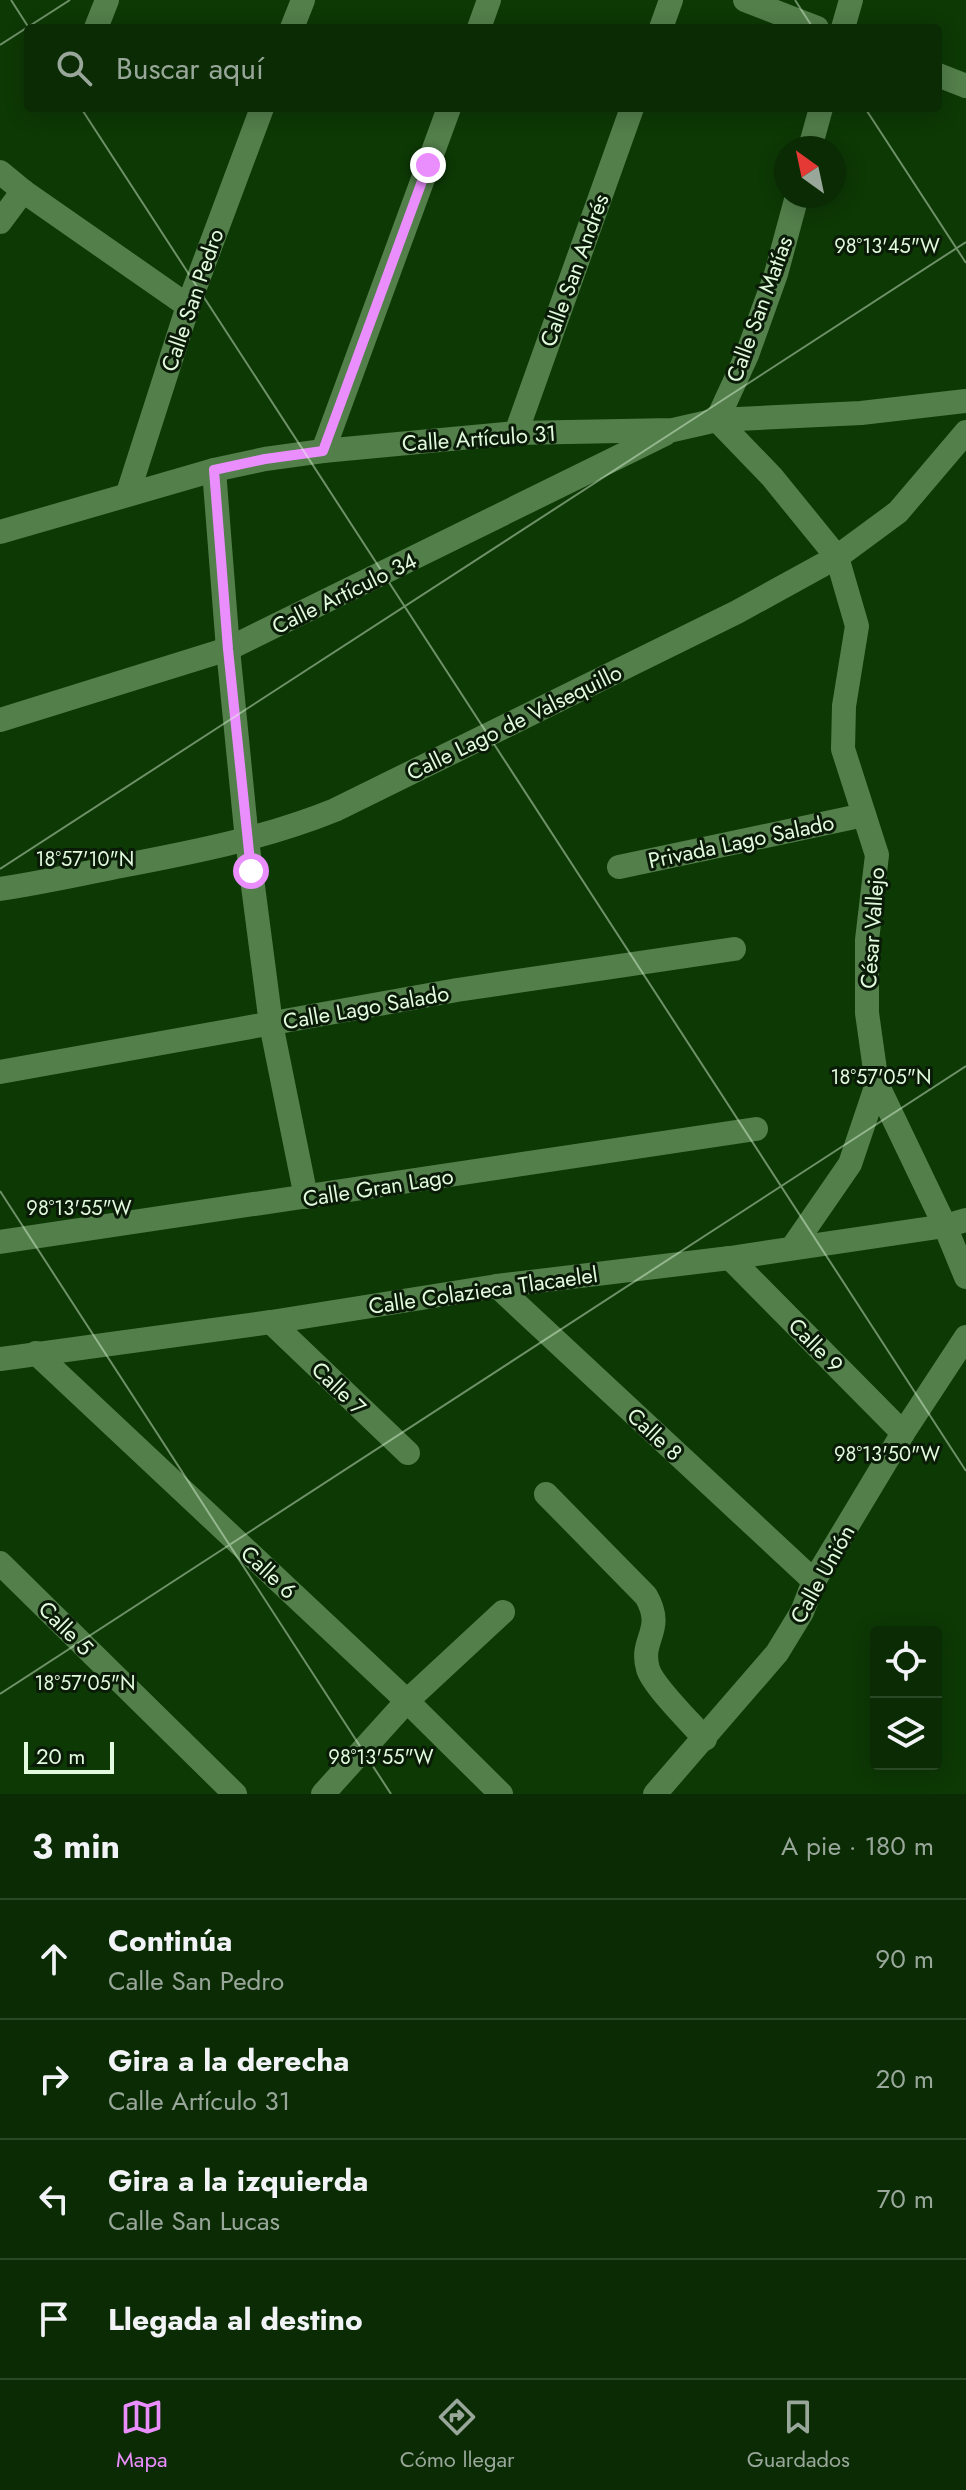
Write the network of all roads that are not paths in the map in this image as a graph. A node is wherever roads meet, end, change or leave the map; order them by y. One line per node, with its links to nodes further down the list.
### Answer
1 (107, 0): 7 (street)
2 (303, 0): 8 (street)
3 (489, 0): 9 (street)
4 (671, 0): 10 (street)
5 (745, 0): 11 (street)
6 (851, 0): 12 (street)
7 (98, 24)
8 (294, 24)
9 (480, 24)
10 (662, 24)
11 (807, 24)
12 (844, 24)
13 (942, 77): 14 (street)
14 (966, 86)
15 (261, 112): 24 (street, Calle San Pedro)
16 (448, 112): 30 (street)
17 (631, 112): 29 (street, Calle San Andrés)
18 (820, 112): 19 (street)
19 (813, 136)
20 (0, 172): 21 (street)
21 (23, 191): 23 (street); 24 (street)
22 (794, 208): 26 (street, Calle San Matías)
23 (0, 222)
24 (188, 306): 32 (street, Calle San Pedro)
25 (966, 401): 26 (street, Calle Artículo 31)
26 (717, 420): 27 (street, Calle Artículo 31); 34 (street)
27 (673, 430): 29 (street, Calle Artículo 31); 35 (street, Calle Artículo 34)
28 (966, 432): 34 (street)
29 (516, 433): 30 (street, Calle Artículo 31)
30 (323, 451): 31 (street, Calle Artículo 31)
31 (214, 470): 32 (street, Calle Artículo 31); 35 (street)
32 (128, 493): 33 (street, Calle Artículo 31)
33 (0, 532)
34 (837, 557): 37 (street, César Vallejo); 38 (street, Calle Lago de Valsequillo)
35 (228, 649): 36 (street, Calle Artículo 34); 38 (street)
36 (0, 720)
37 (864, 815): 39 (street, Privada Lago Salado); 44 (street, César Vallejo)
38 (247, 840): 40 (street, Calle Lago de Valsequillo); 42 (street)
39 (619, 867)
40 (0, 889)
41 (734, 949): 42 (street, Calle Lago Salado)
42 (271, 1024): 43 (street, Calle Lago Salado); 46 (street)
43 (0, 1072)
44 (877, 1084): 47 (street, César Vallejo); 49 (street)
45 (756, 1129): 46 (street, Calle Gran Lago)
46 (306, 1197): 48 (street, Calle Gran Lago)
47 (955, 1223): 49 (street, Calle Colazieca Tlacaelel); 51 (street, César Vallejo)
48 (0, 1242)
49 (792, 1248): 50 (street, Calle Colazieca Tlacaelel)
50 (730, 1258): 52 (street, Calle Colazieca Tlacaelel); 57 (street, Calle 9)
51 (966, 1277)
52 (497, 1286): 53 (street, Calle Colazieca Tlacaelel); 61 (street, Calle 8)
53 (271, 1322): 55 (street, Calle Colazieca Tlacaelel); 58 (street, Calle 7)
54 (966, 1337): 57 (street, Calle Unión)
55 (36, 1353): 56 (street, Calle Colazieca Tlacaelel); 63 (street, Calle 6)
56 (0, 1359)
57 (903, 1433): 61 (street, Calle Unión)
58 (408, 1453)
59 (546, 1494): 64 (street)
60 (0, 1563): 65 (street, Calle 5)
61 (814, 1581): 64 (street, Calle Unión)
62 (503, 1612): 63 (street)
63 (407, 1701): 66 (street); 67 (street, Calle 6)
64 (705, 1739): 68 (street, Calle Unión)
65 (235, 1794)
66 (323, 1794)
67 (501, 1794)
68 (655, 1794)

